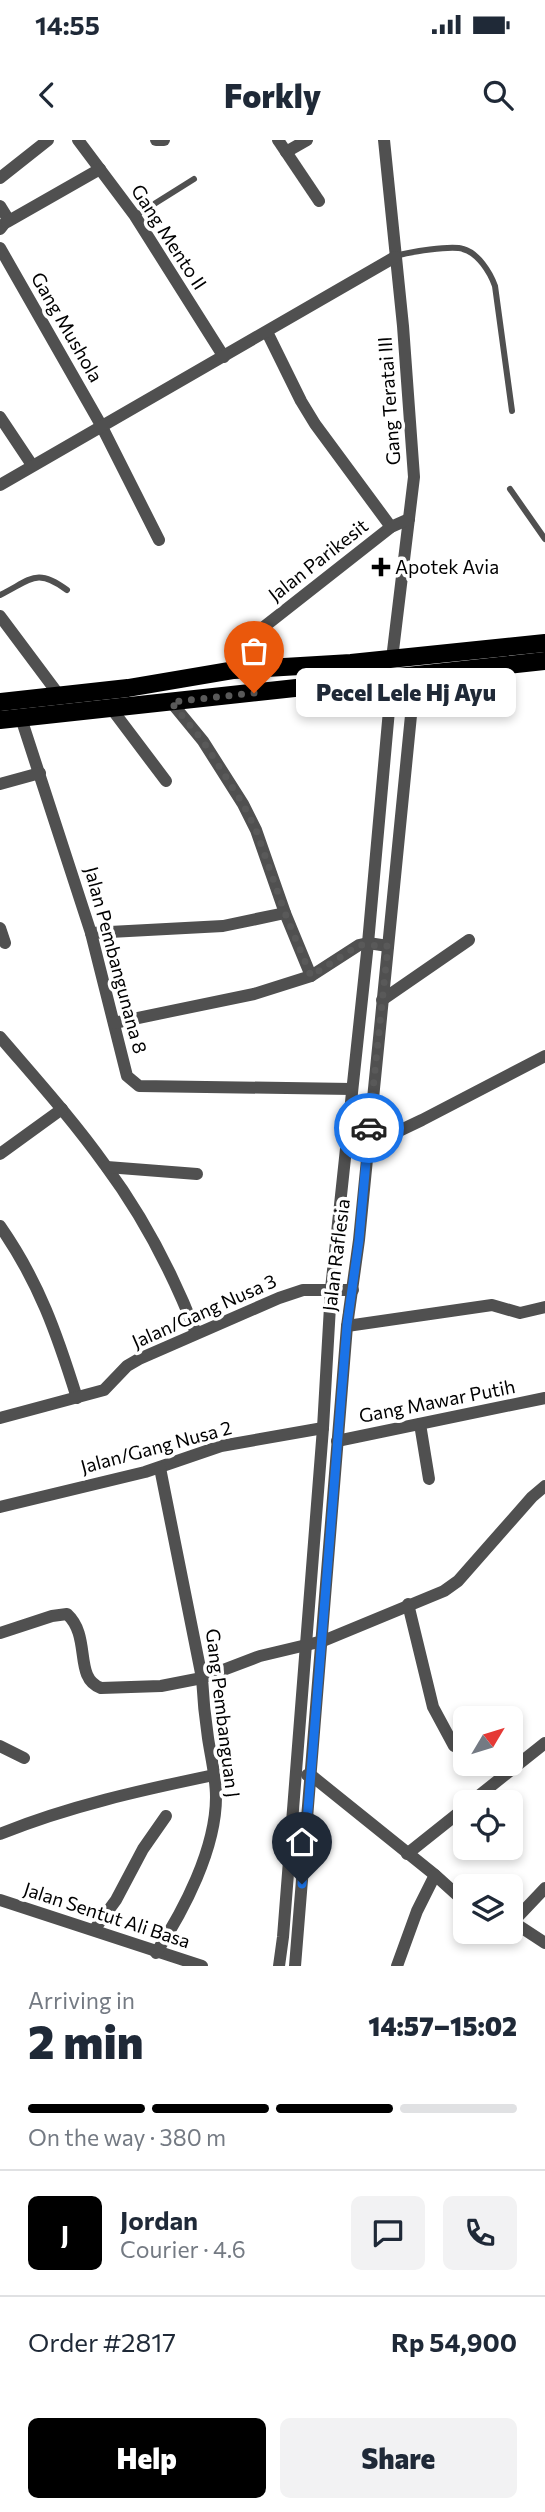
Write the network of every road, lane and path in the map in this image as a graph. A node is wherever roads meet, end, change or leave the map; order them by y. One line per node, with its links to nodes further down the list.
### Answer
1 (48, 140): 10 (street)
2 (78, 140): 9 (street, Gang Mento II)
3 (156, 140): 4 (street)
4 (164, 140)
5 (278, 140): 8 (street)
6 (307, 140): 8 (street)
7 (384, 140): 17 (street, Gang Teratai III)
8 (286, 152): 12 (street)
9 (100, 170): 14 (street, Gang Mento II); 15 (street)
10 (0, 178)
11 (194, 179): 14 (lane)
12 (319, 201)
13 (0, 206): 15 (street)
14 (135, 216): 19 (street, Gang Mento II)
15 (4, 226)
16 (0, 248): 22 (street, Gang Mushola)
17 (398, 255): 18 (street); 20 (lane); 26 (street, Gang Teratai III)
18 (267, 332): 19 (street); 27 (street)
19 (223, 357): 22 (street)
20 (512, 411)
21 (0, 417): 23 (street)
22 (101, 425): 23 (street); 29 (street, Gang Mushola)
23 (32, 465): 24 (street)
24 (0, 485)
25 (510, 489): 28 (lane)
26 (409, 519): 27 (street, Jalan Parikesit); 35 (street, Gang Teratai III)
27 (391, 527): 36 (street, Jalan Parikesit)
28 (545, 539)
29 (159, 540)
30 (67, 590): 31 (lane)
31 (0, 595)
32 (0, 617): 38 (street)
33 (545, 643): 35 (main road)
34 (545, 661): 35 (main road)
35 (402, 668): 36 (main road); 40 (main road); 52 (street, Jalan Raflesia); 52 (street, Jalan Raflesia)
36 (234, 670): 37 (main road)
37 (128, 688): 38 (main road); 40 (main road)
38 (62, 701): 39 (main road); 41 (main road); 42 (main road)
39 (0, 702)
40 (167, 702): 41 (main road); 47 (street)
41 (111, 708): 45 (street)
42 (21, 718): 43 (main road); 44 (street, Jalan Pembangunana 8)
43 (0, 720)
44 (40, 772): 46 (street); 49 (street, Jalan Pembangunana 8)
45 (166, 781)
46 (0, 784)
47 (285, 913): 49 (street); 53 (street)
48 (0, 928): 51 (street)
49 (91, 933): 55 (street, Jalan Pembangunana 8)
50 (469, 940): 54 (street)
51 (5, 943)
52 (378, 945): 53 (street); 54 (street, Jalan Raflesia); 58 (street, Jalan Raflesia)
53 (311, 976): 55 (street)
54 (382, 1000): 60 (street, Jalan Raflesia)
55 (114, 1023): 58 (street, Jalan Pembangunana 8)
56 (0, 1037): 59 (street)
57 (545, 1056): 60 (street)
58 (352, 1089): 65 (street, Jalan Raflesia)
59 (62, 1109): 61 (street); 62 (street)
60 (368, 1142): 66 (street, Jalan Raflesia)
61 (0, 1154)
62 (107, 1167): 63 (street); 69 (street)
63 (197, 1174)
64 (0, 1226): 70 (street)
65 (333, 1289): 66 (street, Jalan/Gang Nusa 3); 69 (street, Jalan/Gang Nusa 3); 72 (street, Jalan Raflesia)
66 (351, 1290): 68 (street, Jalan Raflesia)
67 (545, 1307): 68 (street)
68 (347, 1325): 72 (street, Jalan Raflesia)
69 (196, 1333): 70 (street, Jalan/Gang Nusa 3)
70 (77, 1398): 73 (street, Jalan/Gang Nusa 3)
71 (545, 1398): 74 (street, Gang Mawar Putih)
72 (333, 1400): 75 (street, Jalan Raflesia); 76 (street, Jalan Raflesia)
73 (0, 1418)
74 (420, 1424): 76 (street, Gang Mawar Putih); 78 (street)
75 (323, 1428): 77 (street, Jalan/Gang Nusa 2); 83 (street, Jalan Raflesia)
76 (337, 1441): 83 (street, Jalan Raflesia)
77 (160, 1468): 80 (street, Jalan/Gang Nusa 2); 84 (street, Gang Pembanguan J)
78 (429, 1479)
79 (545, 1486): 81 (street)
80 (0, 1507)
81 (408, 1604): 83 (street); 86 (street)
82 (0, 1633): 84 (street)
83 (314, 1642): 84 (street); 90 (street, Jalan Raflesia)
84 (202, 1678): 89 (street, Gang Pembanguan J)
85 (545, 1743): 91 (street)
86 (453, 1744)
87 (0, 1746): 88 (street)
88 (24, 1758)
89 (214, 1775): 94 (street); 104 (street, Gang Pembanguan J)
90 (304, 1775): 95 (street); 106 (street, Jalan Raflesia); 107 (street, Jalan Raflesia)
91 (486, 1790)
92 (166, 1816): 101 (street)
93 (453, 1817): 95 (street)
94 (0, 1834)
95 (407, 1854): 96 (street)
96 (435, 1875): 98 (street); 108 (street)
97 (545, 1888): 100 (street)
98 (453, 1891)
99 (0, 1900): 101 (street, Jalan Sentut Ali Basa)
100 (523, 1911)
101 (94, 1930): 104 (street, Jalan Sentut Ali Basa)
102 (523, 1930): 103 (street)
103 (545, 1943)
104 (156, 1952): 105 (street, Jalan Sentut Ali Basa)
105 (202, 1966)
106 (279, 1966)
107 (295, 1966)
108 (397, 1966)

